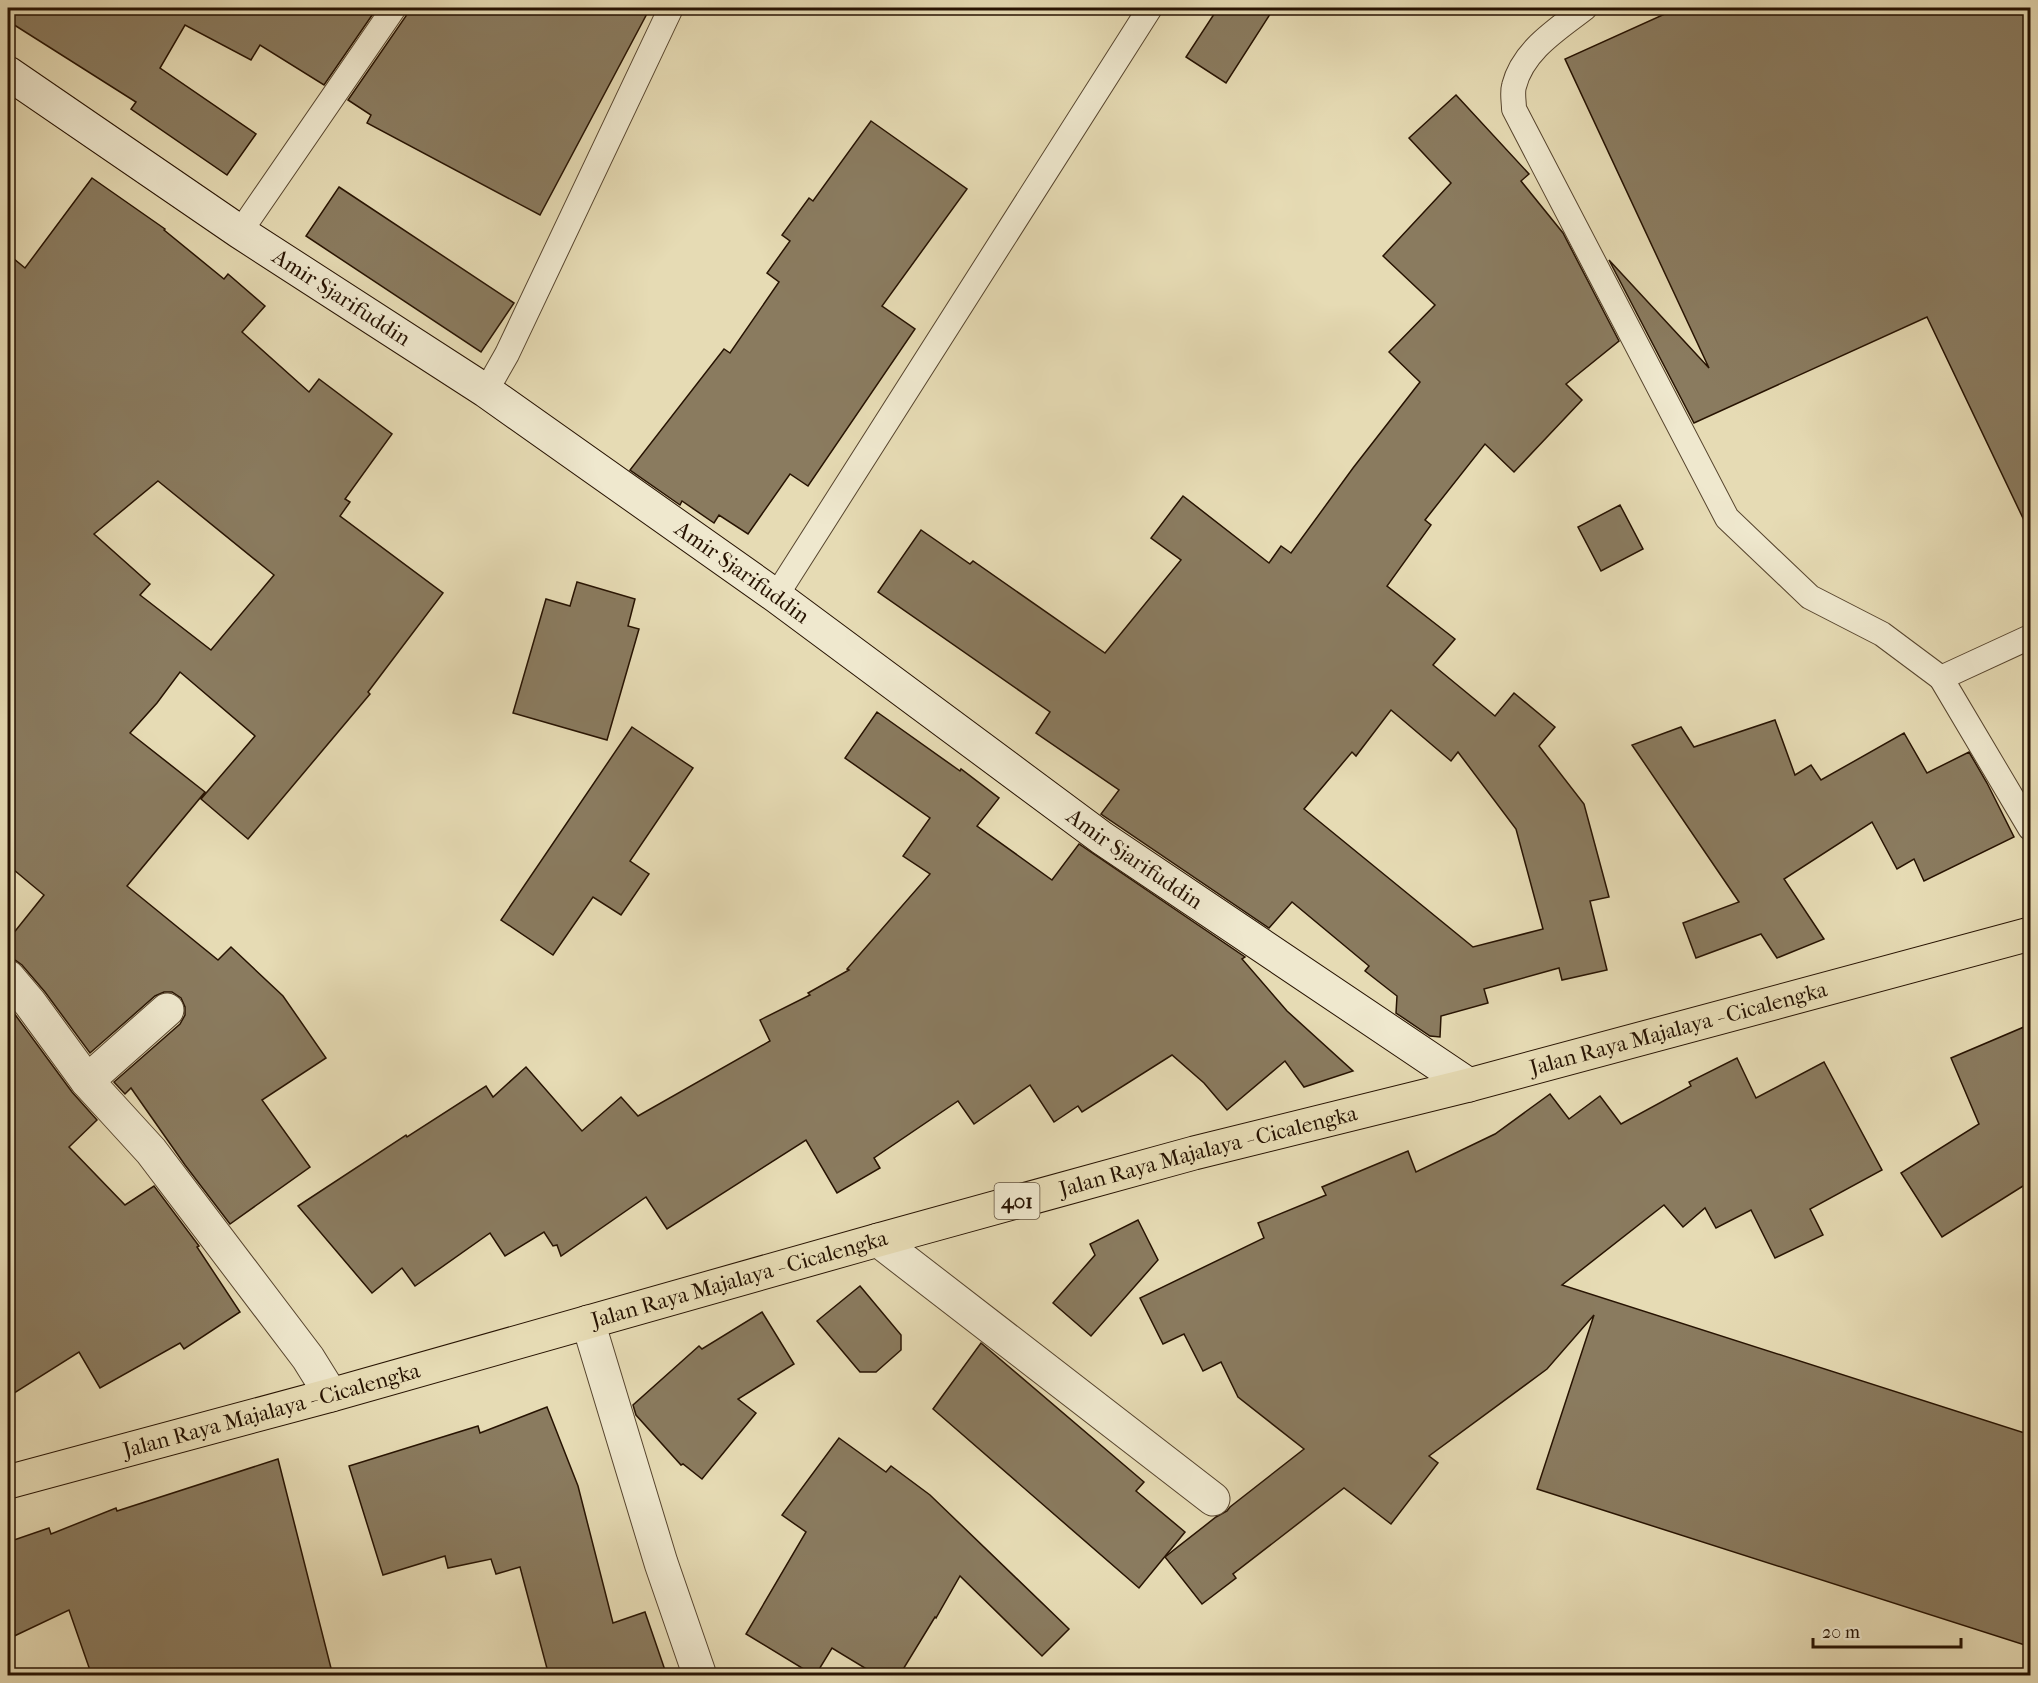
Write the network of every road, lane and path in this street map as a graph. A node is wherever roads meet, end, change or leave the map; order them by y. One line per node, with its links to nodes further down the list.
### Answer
1 (394, 8): 6 (lane)
2 (671, 8): 7 (lane)
3 (1150, 8): 8 (lane)
4 (1585, 8): 10 (lane)
5 (8, 73): 6 (main road, Amir Sjarifuddin)
6 (240, 232): 7 (main road, Amir Sjarifuddin)
7 (486, 391): 8 (main road, Amir Sjarifuddin)
8 (776, 596): 16 (main road, Amir Sjarifuddin)
9 (2031, 637): 10 (lane)
10 (1941, 678): 11 (lane)
11 (2031, 828)
12 (2031, 934): 16 (main road, Jalan Raya Majalaya - Cicalengka / 401)
13 (8, 977): 15 (main road)
14 (167, 1010): 15 (main road)
15 (87, 1081): 19 (main road)
16 (1469, 1085): 17 (main road, Jalan Raya Majalaya - Cicalengka / 401)
17 (878, 1240): 18 (main road, Jalan Raya Majalaya - Cicalengka / 401); 21 (main road)
18 (588, 1322): 19 (main road, Jalan Raya Majalaya - Cicalengka / 401); 22 (main road)
19 (331, 1395): 20 (main road, Jalan Raya Majalaya - Cicalengka / 401)
20 (8, 1482)
21 (1213, 1499)
22 (700, 1676)

